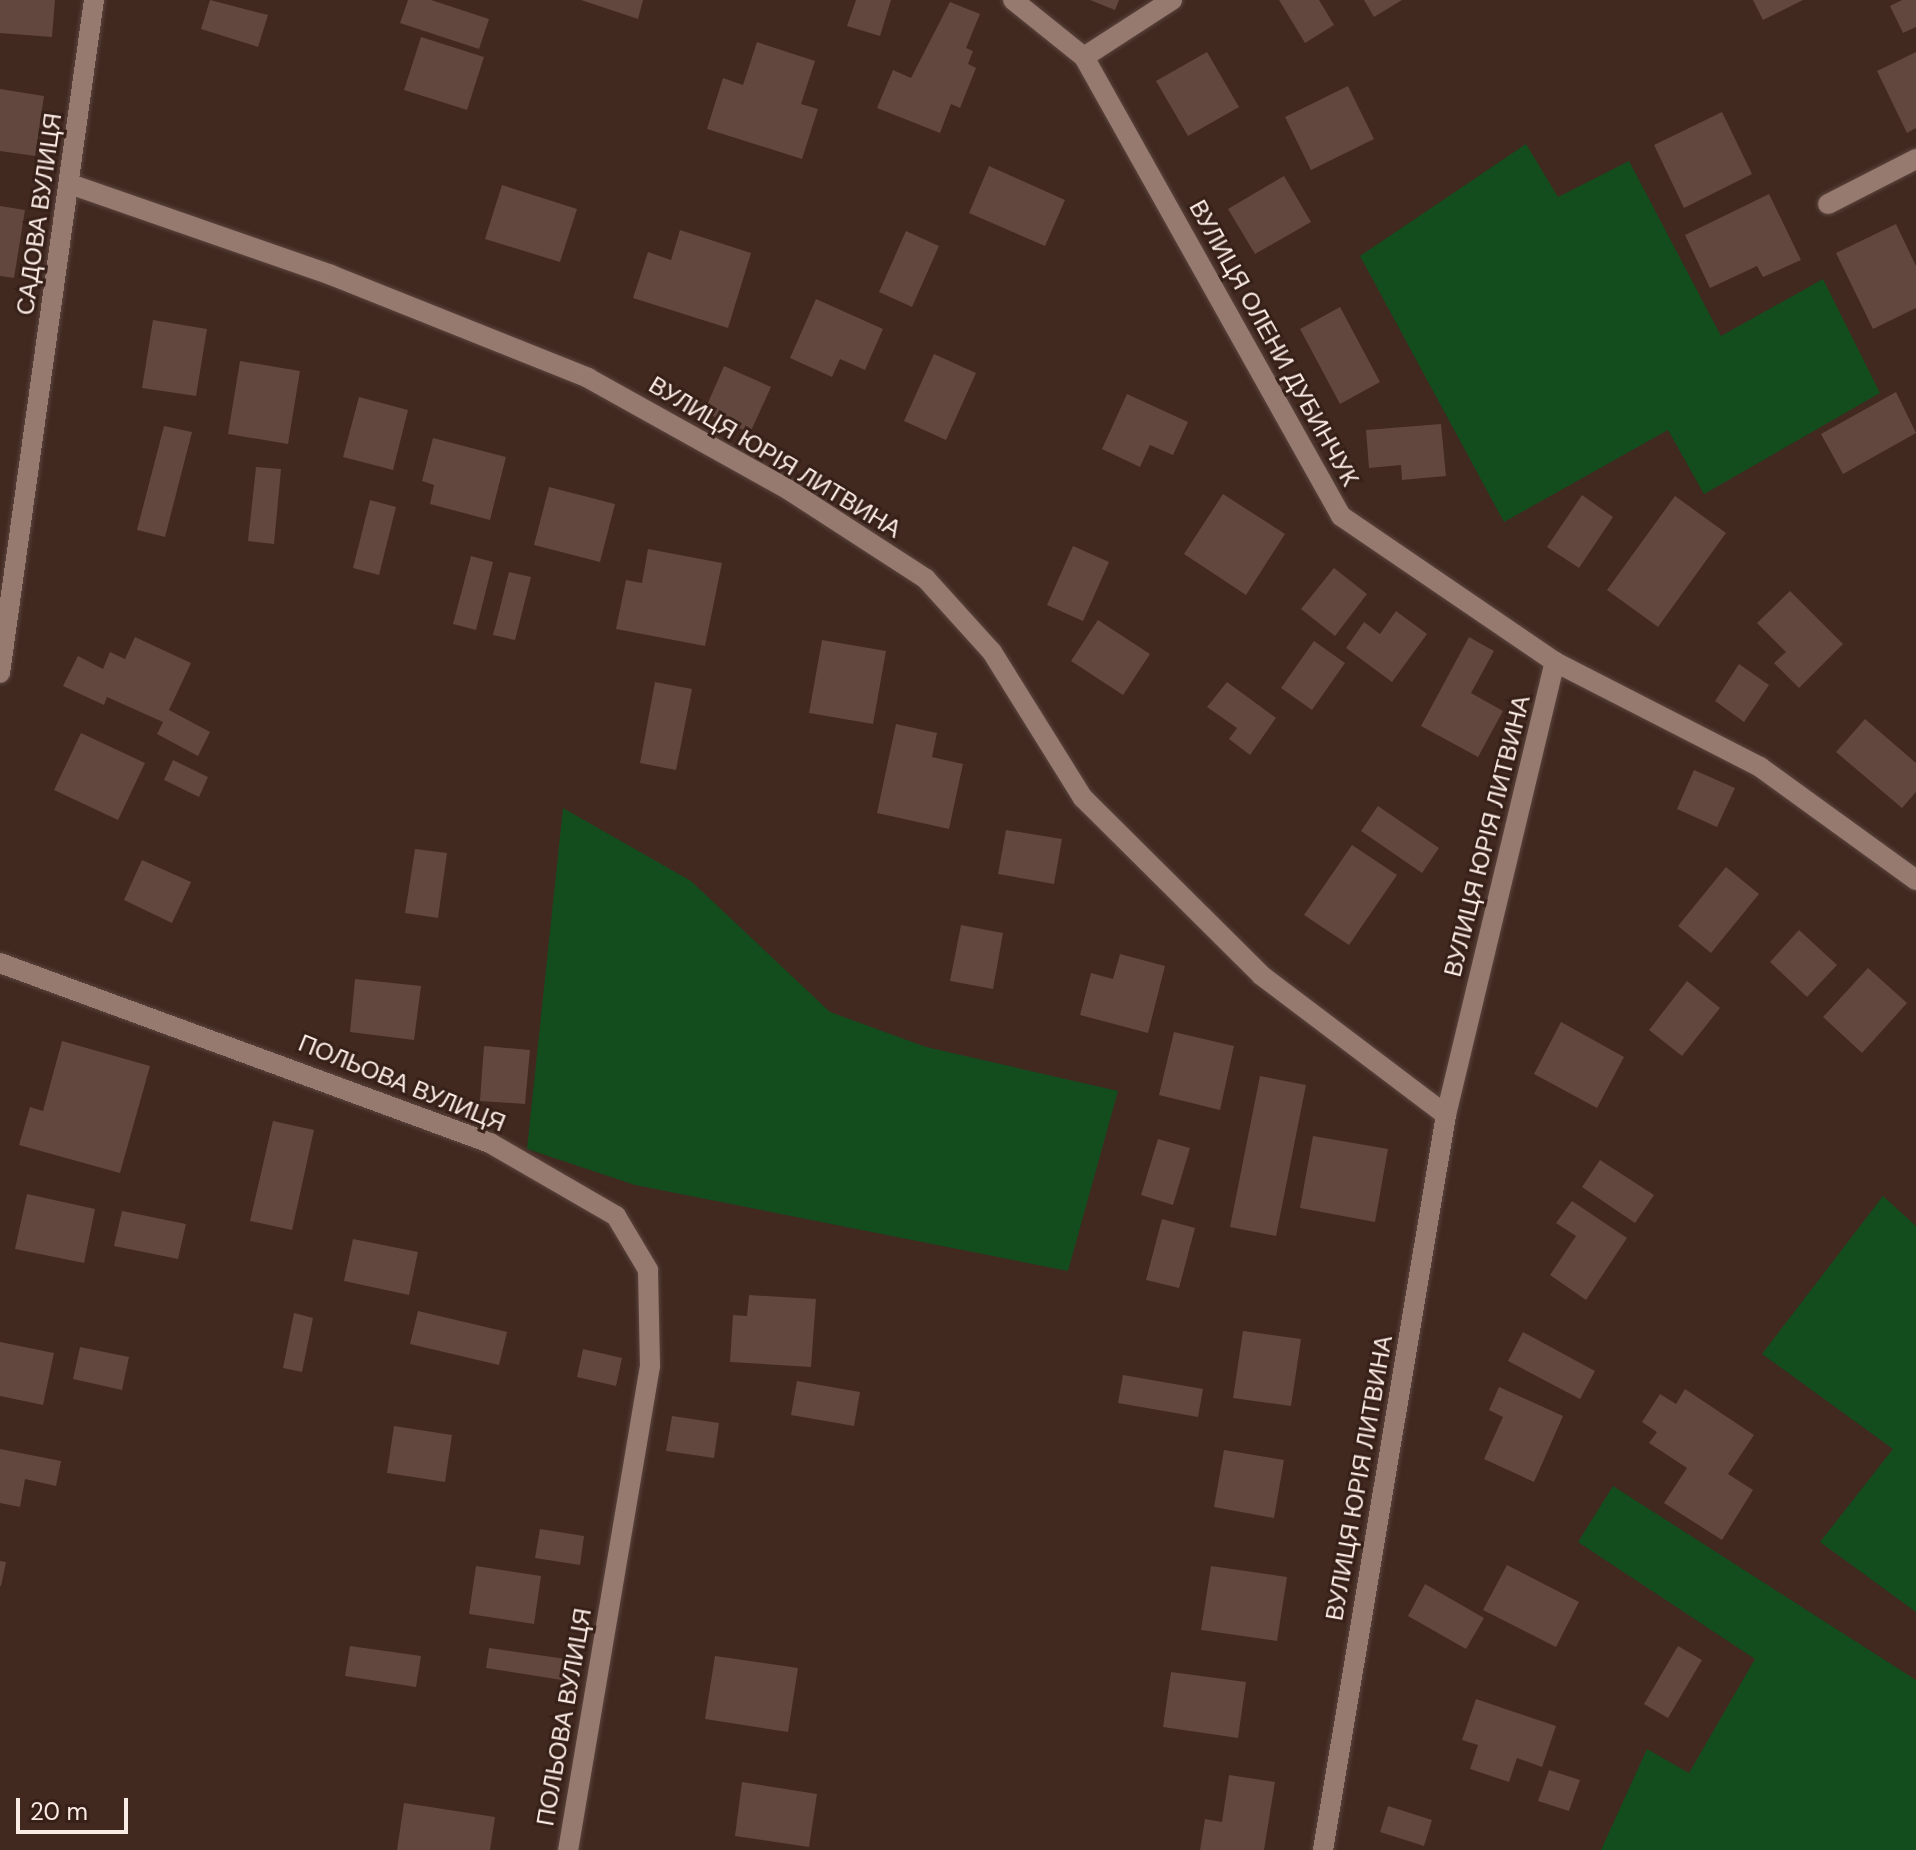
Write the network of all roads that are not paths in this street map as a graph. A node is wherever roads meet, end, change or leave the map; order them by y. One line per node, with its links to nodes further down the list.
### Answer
1 (94, 0): 6 (street, САДОВА ВУЛИЦЯ)
2 (1013, 0): 4 (street, ВУЛИЦЯ ОЛЕНИ ДУБИНЧУК)
3 (1172, 0): 4 (street)
4 (1084, 57): 8 (street, ВУЛИЦЯ ОЛЕНИ ДУБИНЧУК)
5 (1916, 159): 7 (street)
6 (70, 184): 9 (street, САДОВА ВУЛИЦЯ); 12 (street, ВУЛИЦЯ ЮРІЯ ЛИТВИНА)
7 (1828, 204)
8 (1555, 662): 10 (street, ВУЛИЦЯ ОЛЕНИ ДУБИНЧУК); 12 (street, ВУЛИЦЯ ЮРІЯ ЛИТВИНА)
9 (0, 673)
10 (1913, 870)
11 (0, 963): 13 (street, ПОЛЬОВА ВУЛИЦЯ)
12 (1446, 1115): 14 (street, ВУЛИЦЯ ЮРІЯ ЛИТВИНА)
13 (568, 1850)
14 (1323, 1850)

